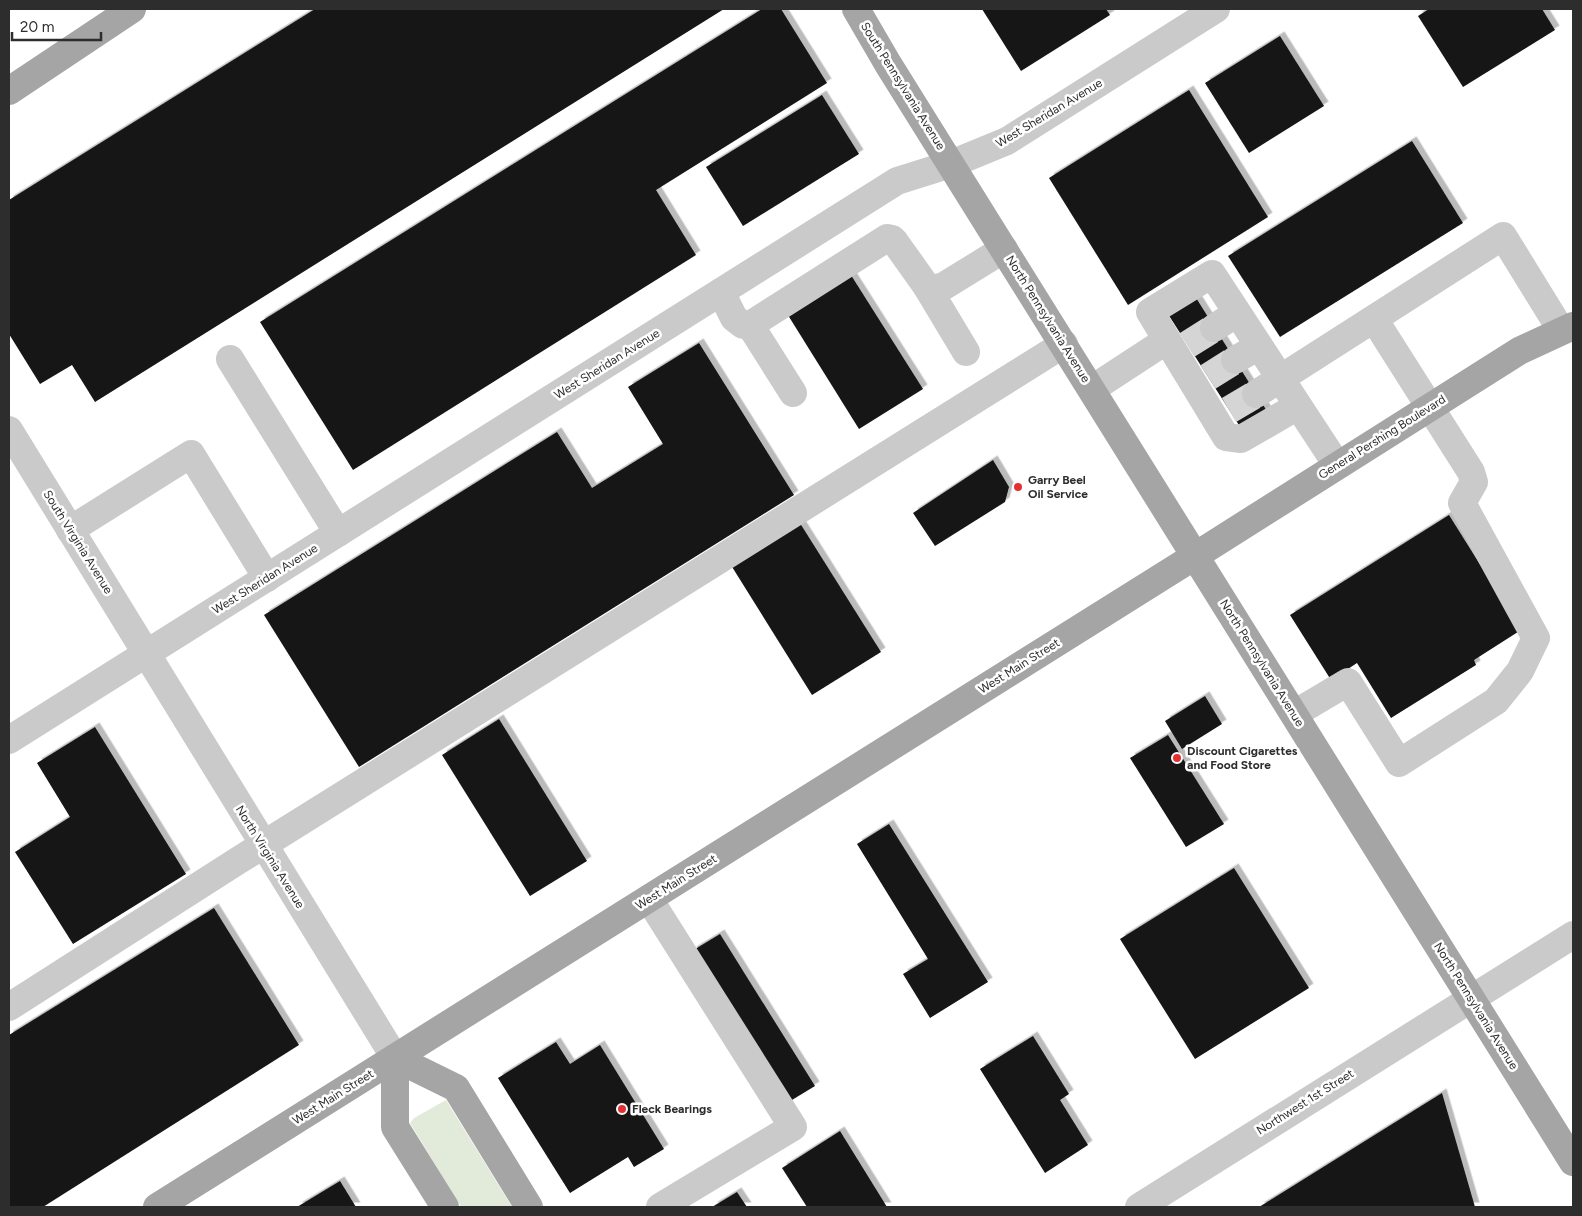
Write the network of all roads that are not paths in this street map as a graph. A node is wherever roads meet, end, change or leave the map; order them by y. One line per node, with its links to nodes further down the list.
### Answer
1 (132, 9): 4 (main road)
2 (856, 9): 5 (main road, South Pennsylvania Avenue)
3 (1216, 9): 5 (street, West Sheridan Avenue)
4 (9, 90)
5 (951, 164): 6 (main road, North Pennsylvania Avenue); 8 (street, West Sheridan Avenue)
6 (1004, 249): 7 (street); 14 (main road, North Pennsylvania Avenue)
7 (927, 287): 11 (street); 17 (street)
8 (721, 292): 11 (street); 29 (street, West Sheridan Avenue)
9 (1237, 313): 12 (street); 15 (street); 16 (street)
10 (1374, 319): 13 (street); 20 (street); 25 (street)
11 (750, 325): 22 (street)
12 (1214, 328)
13 (1567, 328): 25 (main road, General Pershing Boulevard)
14 (1064, 344): 21 (main road, North Pennsylvania Avenue); 35 (street)
15 (1177, 346): 21 (street); 24 (street)
16 (1259, 346): 19 (street); 20 (street)
17 (966, 352)
18 (230, 359): 29 (street)
19 (1234, 360)
20 (1281, 379): 23 (street); 24 (street)
21 (1092, 389): 30 (main road, North Pennsylvania Avenue)
22 (793, 393)
23 (1256, 394)
24 (1298, 406): 27 (street)
25 (1430, 407): 27 (main road, General Pershing Boulevard); 33 (street)
26 (9, 430): 28 (street, South Virginia Avenue)
27 (1337, 466): 30 (main road, General Pershing Boulevard)
28 (70, 530): 31 (street); 32 (street, South Virginia Avenue)
29 (338, 533): 31 (street, West Sheridan Avenue)
30 (1195, 556): 33 (main road, North Pennsylvania Avenue); 36 (main road, West Main Street)
31 (267, 578): 32 (street, West Sheridan Avenue)
32 (147, 654): 34 (street, West Sheridan Avenue); 35 (street, North Virginia Avenue)
33 (1294, 714): 38 (main road, North Pennsylvania Avenue)
34 (9, 740)
35 (262, 846): 39 (street); 40 (street, North Virginia Avenue)
36 (648, 899): 40 (main road, West Main Street); 45 (street)
37 (1567, 938): 38 (street, Northwest 1st Street)
38 (1471, 998): 41 (main road, North Pennsylvania Avenue); 46 (street, Northwest 1st Street)
39 (9, 1007)
40 (394, 1058): 42 (main road, West Main Street); 43 (main road); 44 (main road)
41 (1573, 1162)
42 (157, 1207)
43 (445, 1207)
44 (529, 1207)
45 (660, 1207)
46 (1139, 1207)

